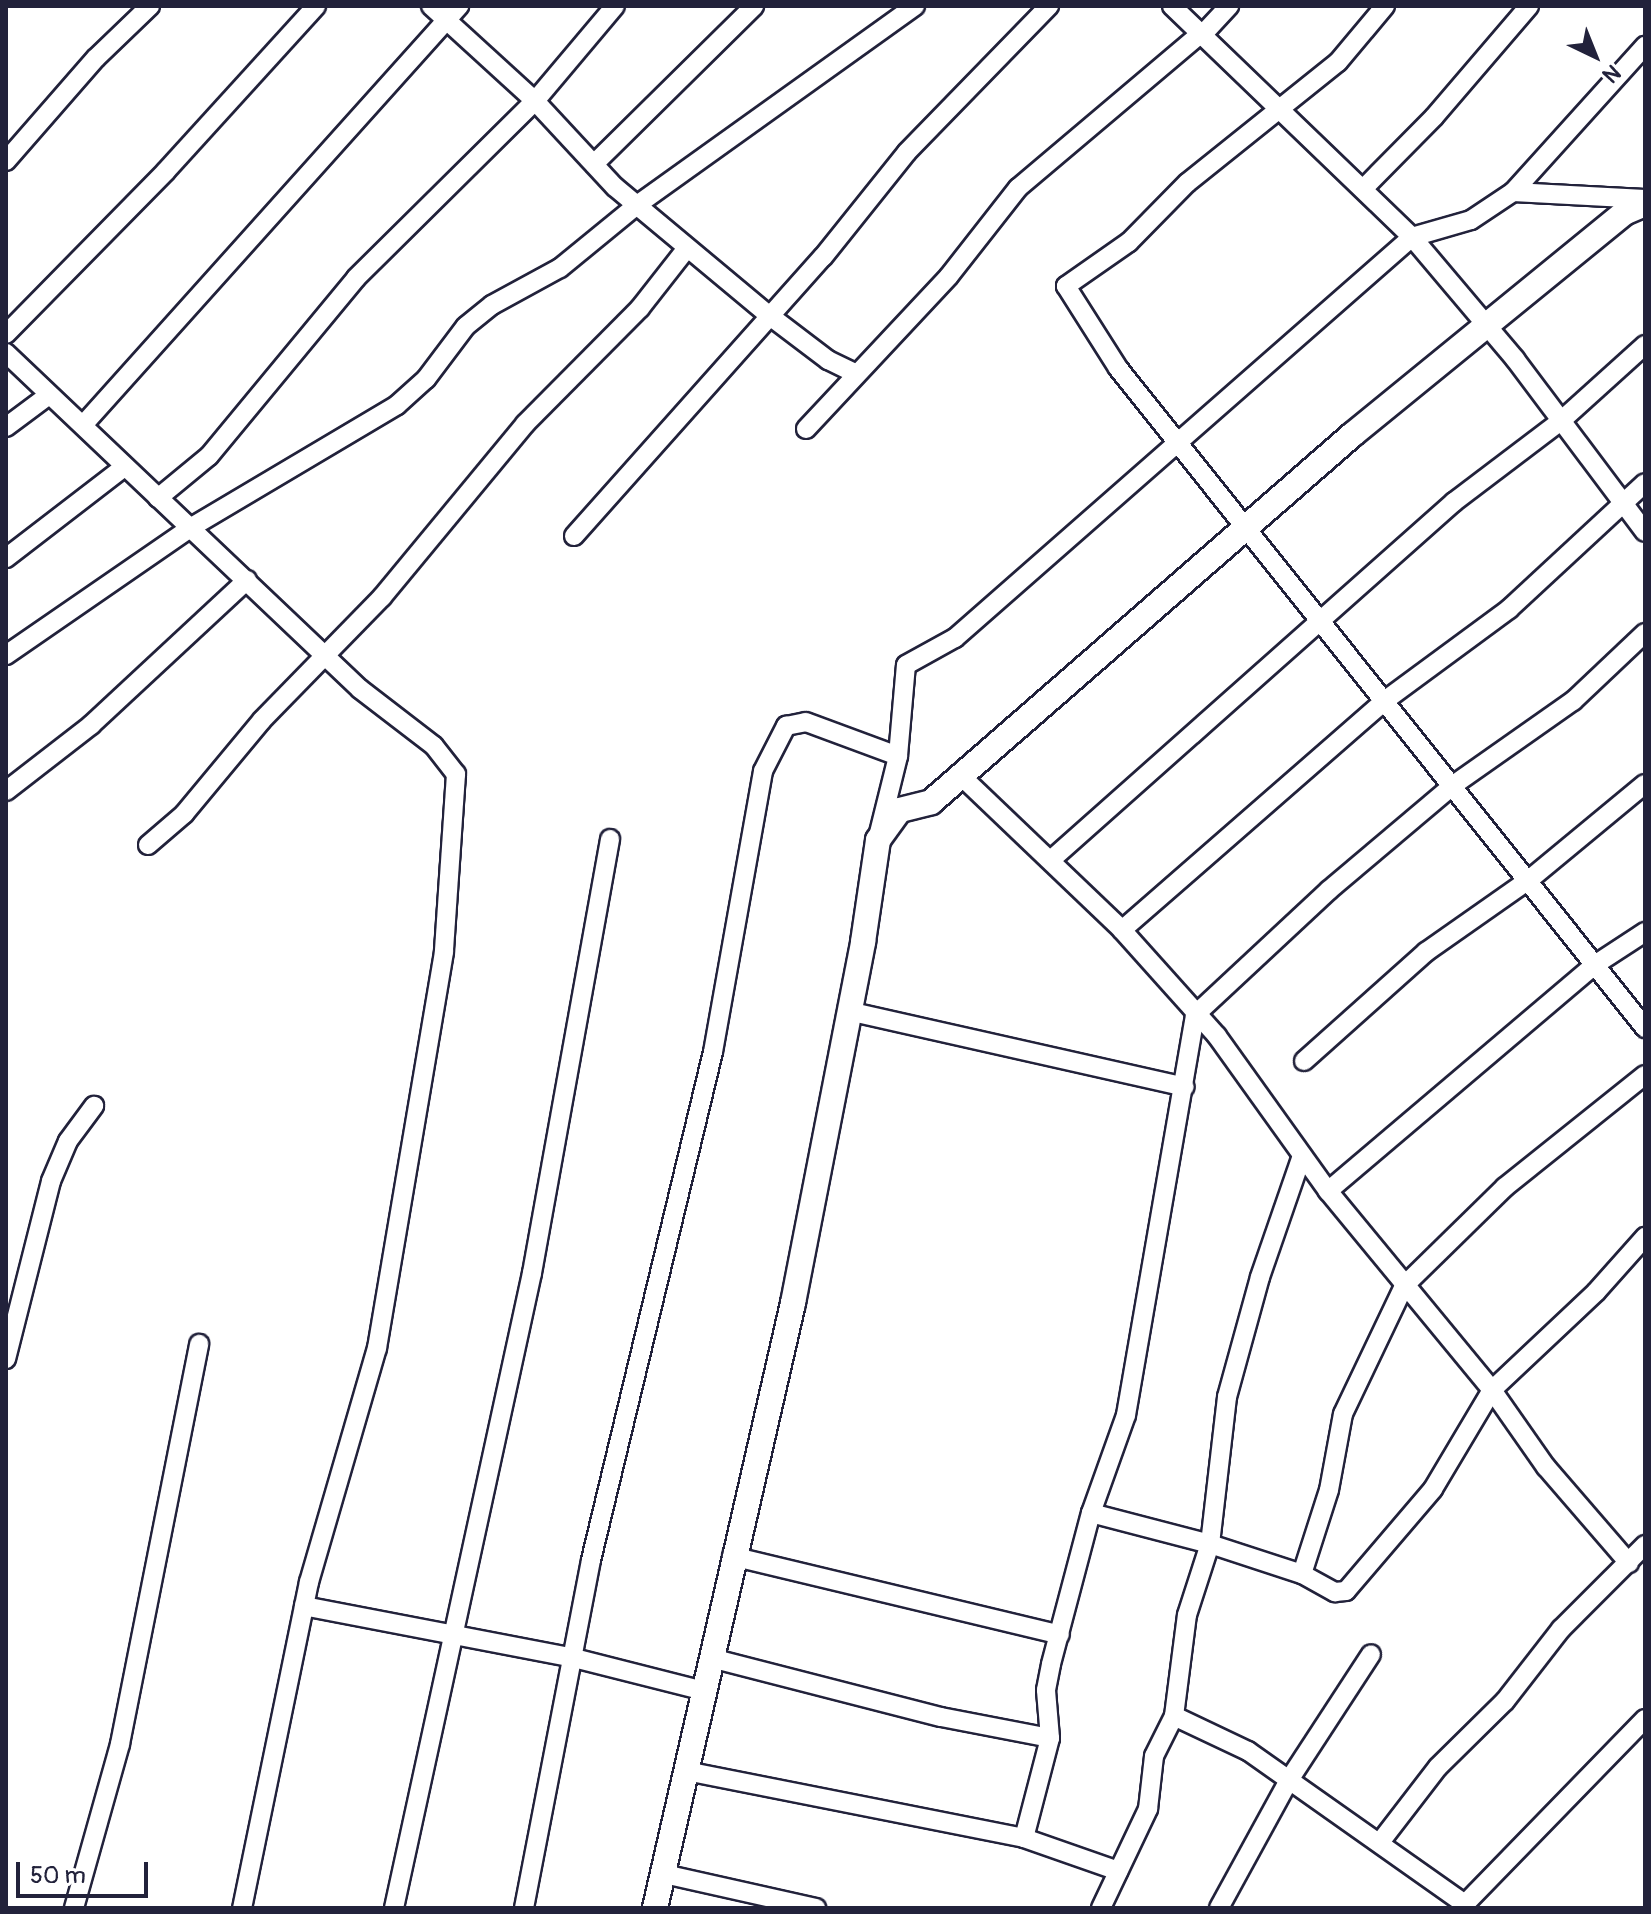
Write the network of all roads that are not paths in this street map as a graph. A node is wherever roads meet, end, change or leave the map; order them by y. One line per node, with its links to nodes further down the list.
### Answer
1 (150, 6): 18 (street)
2 (316, 6): 28 (street)
3 (431, 6): 13 (street)
4 (459, 6): 13 (street)
5 (615, 6): 16 (street)
6 (754, 6): 19 (street)
7 (915, 6): 23 (street)
8 (1049, 6): 26 (street)
9 (1172, 6): 14 (street)
10 (1229, 6): 14 (street)
11 (1385, 6): 17 (street)
12 (1529, 6): 20 (street)
13 (446, 22): 16 (street); 34 (street)
14 (1202, 33): 17 (street); 31 (street)
15 (1645, 46): 21 (street)
16 (535, 101): 19 (street); 40 (street)
17 (1282, 110): 20 (street); 37 (street)
18 (6, 161)
19 (594, 164): 23 (street)
20 (1365, 187): 24 (street)
21 (1513, 192): 22 (street); 24 (street)
22 (1645, 201): 27 (street)
23 (637, 205): 25 (street); 43 (street)
24 (1412, 237): 27 (street); 37 (street)
25 (687, 248): 26 (street); 51 (street)
26 (770, 316): 31 (street); 45 (street)
27 (1489, 326): 33 (street); 42 (street)
28 (6, 334)
29 (1645, 345): 33 (street)
30 (6, 353): 32 (street)
31 (855, 373): 36 (street)
32 (49, 395): 34 (street); 35 (street)
33 (1562, 420): 41 (street); 48 (street)
34 (84, 424): 38 (street)
35 (6, 427)
36 (806, 429)
37 (1179, 438): 42 (street); 53 (street)
38 (124, 467): 40 (street); 46 (street)
39 (1645, 483): 41 (street)
40 (158, 498): 43 (street)
41 (1622, 502): 44 (street); 52 (street)
42 (1245, 524): 48 (street); 54 (street)
43 (190, 528): 47 (street); 50 (street)
44 (1645, 532)
45 (574, 536)
46 (6, 558)
47 (247, 580): 51 (street); 57 (street)
48 (1322, 622): 52 (street); 61 (street)
49 (1645, 633): 56 (street)
50 (6, 655)
51 (326, 656): 60 (street); 86 (street)
52 (1383, 702): 56 (street); 63 (street)
53 (898, 756): 59 (street); 90 (street)
54 (959, 774): 59 (street); 61 (street)
55 (1645, 784): 62 (street)
56 (1452, 786): 62 (street); 67 (street)
57 (6, 791)
58 (610, 839): 87 (street)
59 (878, 840): 66 (street)
60 (148, 845)
61 (1052, 859): 63 (street)
62 (1530, 879): 65 (street); 69 (street)
63 (1122, 930): 67 (street)
64 (1645, 932): 65 (street)
65 (1596, 964): 68 (street); 74 (street)
66 (848, 1011): 71 (street); 83 (street)
67 (1195, 1015): 71 (street); 73 (street)
68 (1645, 1028)
69 (1304, 1061)
70 (1645, 1075): 76 (street)
71 (1185, 1087): 80 (street)
72 (94, 1106): 78 (street)
73 (1302, 1156): 74 (street); 81 (street)
74 (1328, 1191): 76 (street)
75 (1645, 1237): 79 (street)
76 (1404, 1286): 79 (street); 85 (street)
77 (199, 1344): 102 (street)
78 (6, 1359)
79 (1492, 1390): 84 (street); 85 (street)
80 (1091, 1513): 81 (street); 88 (street)
81 (1210, 1544): 85 (street); 93 (street)
82 (1645, 1545): 84 (street)
83 (732, 1556): 88 (street); 91 (street)
84 (1629, 1563): 99 (street)
85 (1302, 1574)
86 (304, 1606): 87 (street); 103 (street)
87 (453, 1634): 90 (street); 104 (street)
88 (1060, 1635): 95 (street)
89 (1371, 1654): 97 (street)
90 (570, 1657): 92 (street); 105 (street)
91 (711, 1658): 92 (street); 95 (street)
92 (704, 1691): 96 (street)
93 (1174, 1716): 97 (street); 100 (street)
94 (1645, 1719): 99 (street)
95 (1050, 1738): 98 (street)
96 (686, 1771): 98 (street); 101 (street)
97 (1289, 1780): 99 (street); 109 (street)
98 (1024, 1838): 100 (street)
99 (1381, 1841)
100 (1118, 1871): 108 (street)
101 (664, 1874): 106 (street); 107 (street)
102 (74, 1908)
103 (242, 1908)
104 (394, 1908)
105 (524, 1908)
106 (655, 1908)
107 (816, 1908)
108 (1101, 1908)
109 (1219, 1908)

